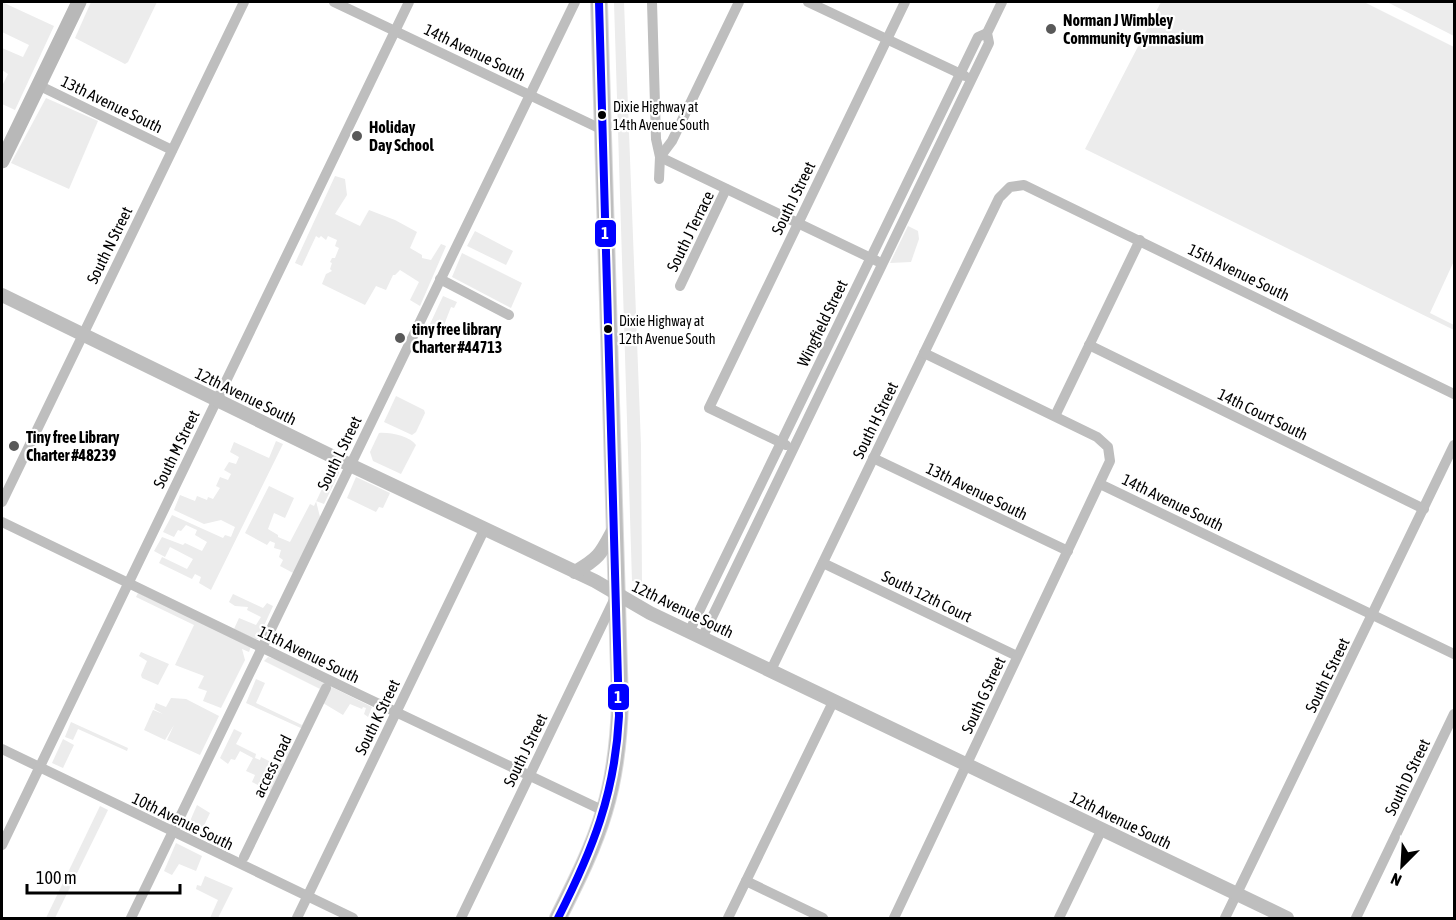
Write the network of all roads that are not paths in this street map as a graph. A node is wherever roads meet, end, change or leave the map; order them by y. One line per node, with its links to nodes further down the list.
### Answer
1 (79, 2): 17 (main road)
2 (244, 2): 20 (street, South N Street)
3 (334, 2): 12 (street, 14th Avenue South)
4 (409, 2): 12 (street, South M Street)
5 (575, 2): 18 (street, South L Street)
6 (599, 2): 19 (main road)
7 (652, 2): 21 (street)
8 (740, 2): 21 (street)
9 (808, 2): 14 (street)
10 (905, 2): 14 (street, South J Street)
11 (1002, 2): 13 (street, Wingfield Street)
12 (395, 31): 18 (street, 14th Avenue South); 39 (street, South M Street)
13 (987, 33): 15 (street, Wingfield Street); 16 (street, Wingfield Street)
14 (887, 39): 15 (street); 26 (street, South J Street)
15 (960, 74): 16 (street); 28 (street, Wingfield Street)
16 (971, 80): 29 (street, Wingfield Street)
17 (38, 85): 20 (street, 13th Avenue South); 22 (main road)
18 (530, 95): 19 (street, 14th Avenue South); 30 (street, South L Street)
19 (603, 129): 51 (main road)
20 (172, 150): 34 (street, South N Street)
21 (660, 158): 23 (street); 25 (street)
22 (2, 161)
23 (659, 179)
24 (1010, 187): 27 (street, 15th Avenue South); 36 (street, South H Street)
25 (726, 189): 26 (street); 31 (street, South J Terrace)
26 (798, 224): 28 (street); 42 (street, South J Street)
27 (1140, 240): 35 (street); 37 (street, 15th Avenue South)
28 (870, 258): 29 (street); 38 (street, Wingfield Street)
29 (883, 264): 40 (street, Wingfield Street)
30 (440, 279): 33 (street); 46 (street, South L Street)
31 (680, 286)
32 (2, 295): 34 (street, 12th Avenue South)
33 (509, 315)
34 (82, 335): 39 (street, 12th Avenue South); 48 (street, South N Street)
35 (1089, 345): 41 (street); 49 (street, 14th Court South)
36 (924, 353): 41 (street, 14th Avenue South); 45 (street, South H Street)
37 (1455, 394)
38 (804, 396): 40 (street); 42 (street, Wingfield Street)
39 (216, 400): 46 (street, 12th Avenue South); 56 (street, South M Street)
40 (816, 402): 44 (street, Wingfield Street)
41 (1055, 416): 47 (street, 14th Avenue South)
42 (781, 443): 44 (street); 59 (street, Wingfield Street)
43 (1455, 445): 49 (street, South E Street)
44 (794, 449): 60 (street, Wingfield Street)
45 (873, 458): 53 (street, 13th Avenue South); 54 (street, South H Street)
46 (350, 465): 52 (street, 12th Avenue South); 61 (street, South L Street)
47 (1100, 484): 53 (street, South G Street); 58 (street, 14th Avenue South)
48 (2, 502)
49 (1424, 509): 58 (street, South E Street)
50 (2, 522): 56 (street, 11th Avenue South)
51 (615, 527): 55 (street); 57 (main road)
52 (485, 528): 55 (street, 12th Avenue South); 67 (street, South K Street)
53 (1068, 552): 63 (street, South G Street)
54 (823, 563): 63 (street, South 12th Court); 64 (street, South H Street)
55 (574, 572): 57 (street, 12th Avenue South)
56 (128, 583): 61 (street, 11th Avenue South); 71 (street, South M Street)
57 (617, 594): 59 (street, 12th Avenue South); 72 (street, South J Street); 73 (main road)
58 (1373, 615): 62 (street, 14th Avenue South); 79 (street, South E Street)
59 (689, 632): 60 (street, 12th Avenue South)
60 (702, 638): 64 (street, 12th Avenue South)
61 (262, 647): 67 (street, 11th Avenue South); 75 (street, South L Street)
62 (1455, 654)
63 (1017, 656): 70 (street, South G Street)
64 (771, 670): 66 (street, 12th Avenue South)
65 (326, 688): 77 (street, access road)
66 (834, 700): 70 (street, 12th Avenue South); 78 (street)
67 (396, 712): 72 (street, 11th Avenue South); 80 (street, South K Street)
68 (1455, 714): 92 (street, South D Street)
69 (2, 749): 71 (street, 10th Avenue South)
70 (968, 765): 74 (street, 12th Avenue South); 88 (street, South G Street)
71 (39, 767): 75 (street, 10th Avenue South); 76 (street, South M Street)
72 (529, 776): 73 (street, 11th Avenue South); 84 (street, South J Street)
73 (604, 811): 85 (main road)
74 (1102, 830): 79 (street, 12th Avenue South); 89 (street)
75 (173, 832): 80 (street, 10th Avenue South); 81 (street, South L Street)
76 (2, 845)
77 (244, 857)
78 (746, 881): 86 (street); 87 (street)
79 (1236, 894): 90 (street, South E Street); 91 (street, 12th Avenue South)
80 (307, 897): 82 (street, South K Street); 83 (street, 10th Avenue South)
81 (131, 918)
82 (297, 918)
83 (352, 918)
84 (461, 918)
85 (558, 918)
86 (728, 918)
87 (823, 918)
88 (894, 918)
89 (1059, 918)
90 (1225, 918)
91 (1287, 918)
92 (1356, 918)

